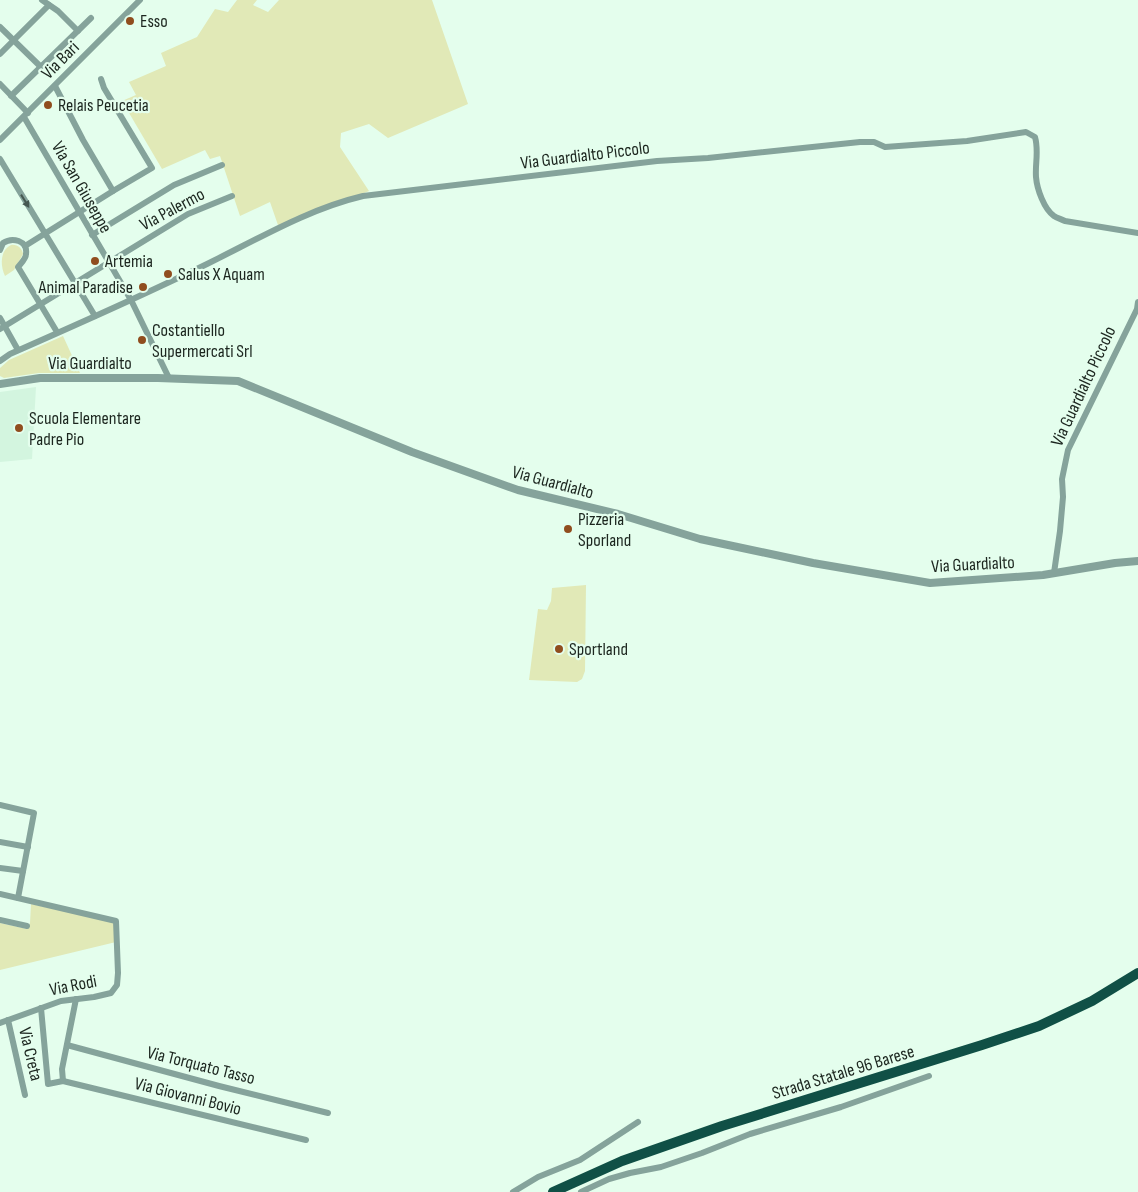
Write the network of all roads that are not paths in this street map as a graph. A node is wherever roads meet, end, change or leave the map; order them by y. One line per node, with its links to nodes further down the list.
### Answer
1 (140, 0): 11 (street, Via Bari)
2 (48, 2): 5 (street); 6 (street)
3 (91, 18): 5 (street)
4 (0, 27): 6 (street)
5 (78, 31): 8 (street)
6 (14, 41): 7 (street); 8 (street)
7 (0, 54)
8 (41, 67): 12 (street)
9 (101, 79): 17 (street)
10 (0, 84): 12 (street, Via San Giuseppe)
11 (55, 86): 13 (street, Via Bari); 17 (street)
12 (11, 96): 13 (street, Via San Giuseppe)
13 (26, 115): 14 (street, Via Bari); 19 (street, Via San Giuseppe)
14 (0, 139)
15 (0, 159): 20 (street, one-way to 20)
16 (222, 165): 22 (street)
17 (113, 191): 19 (street)
18 (232, 196): 25 (street, Via Palermo)
19 (80, 212): 20 (street); 22 (street, Via San Giuseppe)
20 (46, 233): 24 (street); 26 (street)
21 (1138, 233): 27 (street, Via Guardialto Piccolo)
22 (92, 235): 25 (street, Via San Giuseppe)
23 (1, 244): 24 (street)
24 (25, 246): 29 (street)
25 (108, 262): 26 (street, Via Palermo); 27 (street, Via San Giuseppe)
26 (75, 282): 29 (street, Via Palermo); 30 (street)
27 (131, 300): 30 (street, Via Guardialto Piccolo); 36 (street, Via San Giuseppe)
28 (1138, 302): 39 (street, Via Guardialto Piccolo)
29 (40, 304): 32 (street, Via Palermo); 33 (street)
30 (95, 316): 33 (street, Via Guardialto Piccolo)
31 (0, 318): 32 (street)
32 (2, 328): 34 (street)
33 (57, 332): 34 (street, Via Guardialto Piccolo)
34 (18, 350): 35 (street, Via Guardialto Piccolo)
35 (0, 361)
36 (169, 378): 37 (street, Via Guardialto); 39 (street, Via Guardialto)
37 (1, 383)
38 (1138, 561): 39 (street, Via Guardialto)
39 (1054, 573)
40 (0, 805): 42 (street)
41 (0, 842): 42 (street)
42 (28, 847): 44 (street)
43 (0, 868): 44 (street)
44 (23, 872): 46 (street)
45 (0, 894): 46 (street)
46 (18, 898): 50 (street, Via Rodi)
47 (0, 920): 48 (street)
48 (27, 926)
49 (1138, 974): 62 (highway, Strada Statale 96 Barese)
50 (76, 999): 51 (street, Via Rodi); 54 (street)
51 (41, 1008): 52 (street, Via Rodi); 56 (street, Via Giovanni Bovio)
52 (8, 1020): 53 (street, Via Rodi); 57 (street, Via Creta)
53 (0, 1023)
54 (67, 1045): 56 (street); 58 (street, Via Torquato Tasso)
55 (929, 1076): 63 (street)
56 (62, 1080): 60 (street, Via Giovanni Bovio)
57 (25, 1095)
58 (328, 1113)
59 (638, 1122): 61 (street)
60 (306, 1140)
61 (513, 1192)
62 (553, 1192)
63 (581, 1192)

